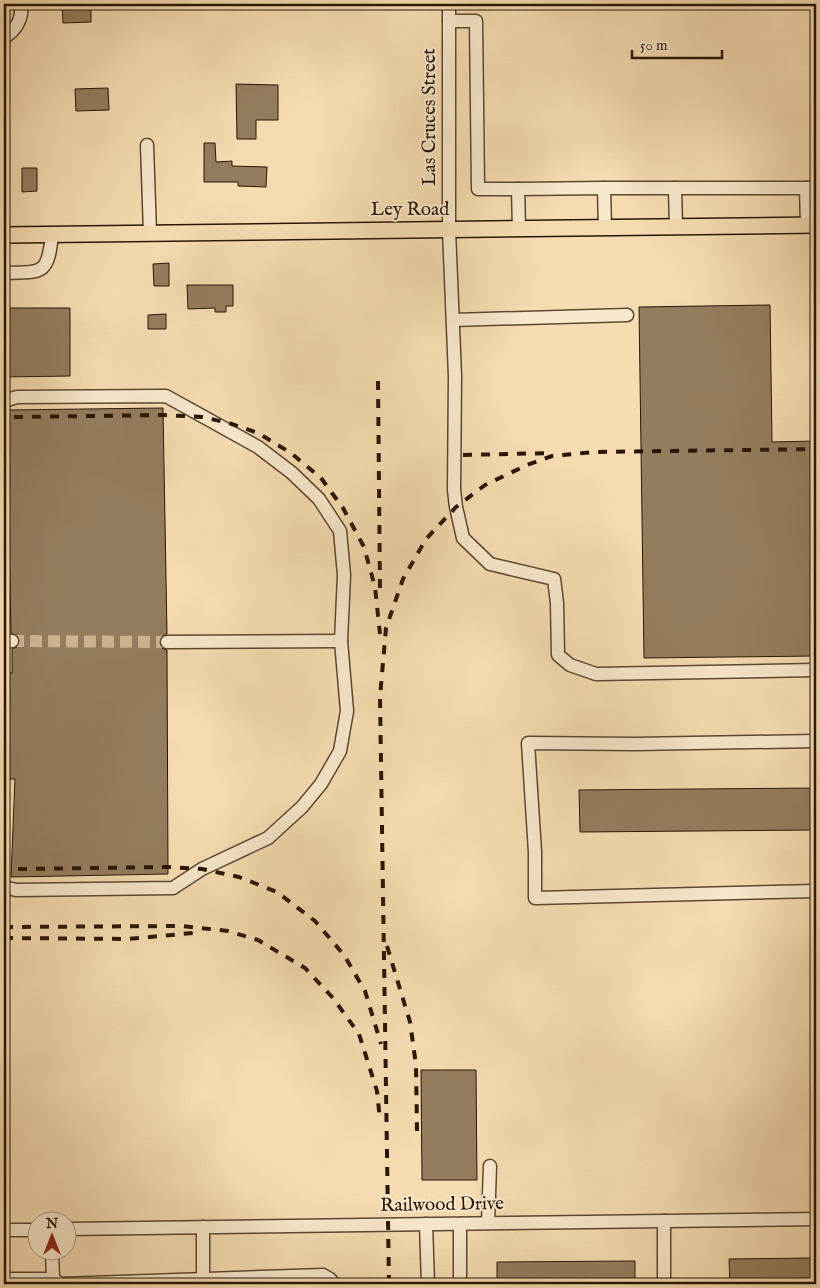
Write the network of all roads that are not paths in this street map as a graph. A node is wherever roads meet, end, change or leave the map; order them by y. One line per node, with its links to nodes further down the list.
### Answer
1 (21, 4): 4 (street)
2 (449, 4): 3 (street, Las Cruces Street)
3 (449, 21): 9 (street); 14 (street, Las Cruces Street)
4 (4, 38)
5 (148, 145): 15 (street)
6 (604, 188): 7 (street); 9 (street); 12 (street)
7 (675, 188): 8 (street); 11 (street)
8 (811, 188): 10 (street)
9 (518, 189): 13 (street)
10 (812, 225): 11 (main road, Ley Road)
11 (676, 227): 12 (main road, Ley Road)
12 (605, 228): 13 (main road, Ley Road)
13 (519, 229): 14 (main road, Ley Road)
14 (449, 230): 15 (main road, Ley Road); 20 (street, Las Cruces Street)
15 (150, 232): 16 (main road, Ley Road)
16 (52, 234): 17 (main road, Ley Road); 18 (street)
17 (4, 235)
18 (4, 273)
19 (627, 315): 20 (street)
20 (453, 320): 24 (street, Las Cruces Street)
21 (4, 401): 22 (street)
22 (341, 640): 23 (street); 26 (street)
23 (167, 642)
24 (816, 670)
25 (816, 741): 27 (street)
26 (4, 887)
27 (816, 891)
28 (490, 1166): 31 (street)
29 (816, 1219): 30 (street, Railwood Drive)
30 (664, 1221): 31 (street, Railwood Drive); 45 (street)
31 (488, 1223): 33 (street, Railwood Drive)
32 (426, 1224): 33 (street, Railwood Drive); 34 (street, Railwood Drive); 43 (street)
33 (460, 1224): 44 (street)
34 (203, 1227): 35 (street, Railwood Drive); 41 (street)
35 (78, 1229)
36 (4, 1230): 37 (street)
37 (28, 1230)
38 (52, 1260): 40 (street)
39 (4, 1279): 40 (street)
40 (53, 1279): 41 (street)
41 (203, 1279): 42 (street)
42 (334, 1284)
43 (428, 1284)
44 (460, 1284)
45 (664, 1284)

